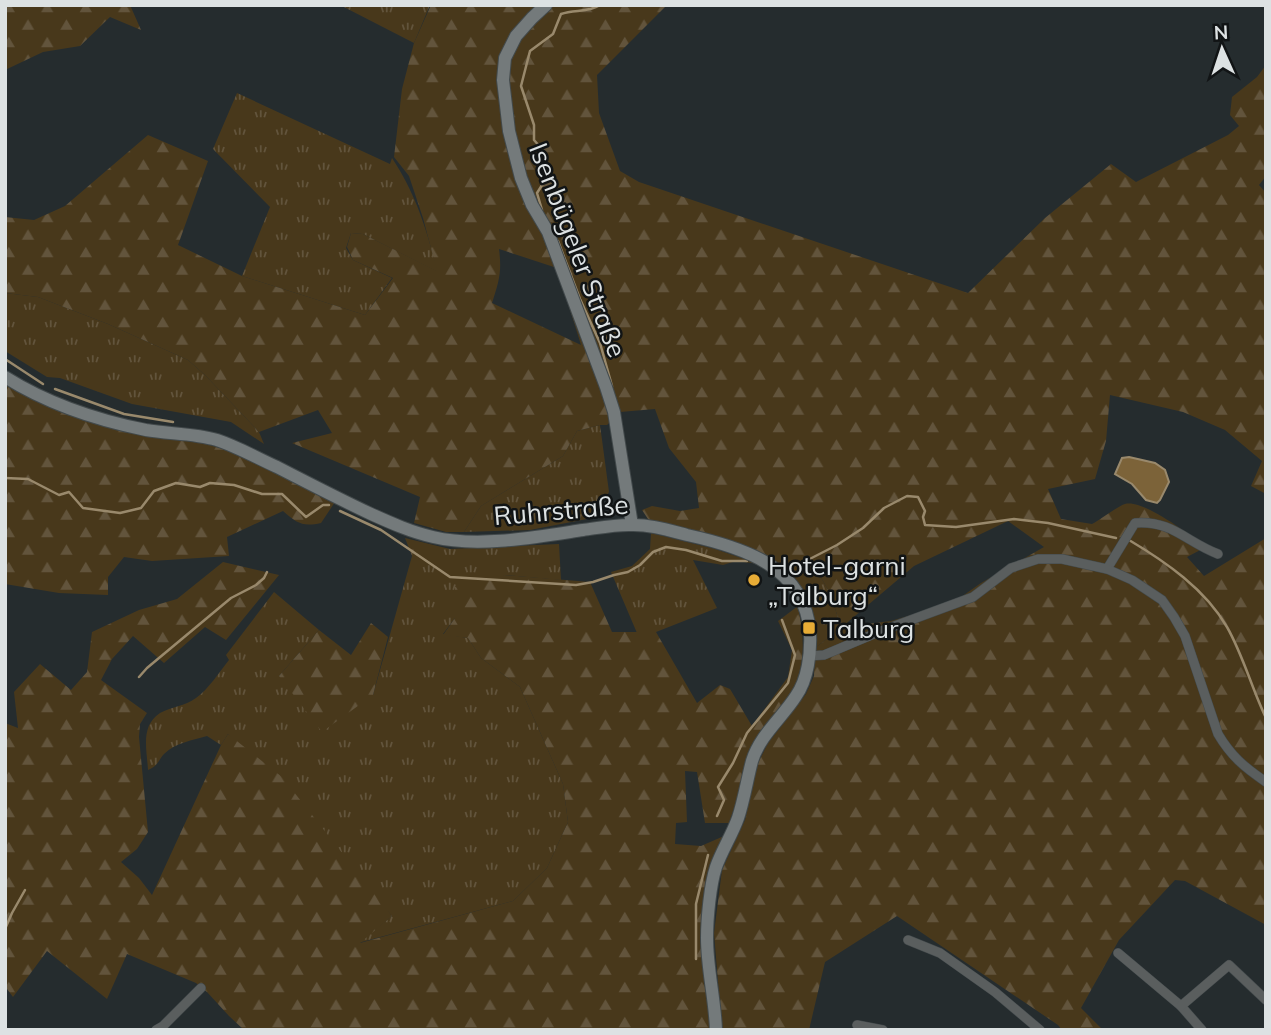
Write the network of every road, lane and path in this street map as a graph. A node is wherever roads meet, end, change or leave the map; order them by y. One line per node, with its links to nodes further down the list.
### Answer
1 (546, 5): 3 (main road, Isenbügeler Straße)
2 (5, 377): 3 (main road, Ruhrstraße)
3 (632, 525): 6 (main road, Ruhrstraße)
4 (1218, 554): 5 (street)
5 (1107, 569): 6 (street); 7 (street)
6 (809, 656): 15 (main road, Ruhrstraße)
7 (1266, 782)
8 (908, 940): 17 (street)
9 (1118, 953): 12 (street)
10 (201, 988): 14 (street)
11 (1266, 1000): 12 (street)
12 (1181, 1006): 18 (street)
13 (857, 1025): 16 (street)
14 (156, 1030)
15 (716, 1030)
16 (883, 1030)
17 (1040, 1030)
18 (1202, 1030)

